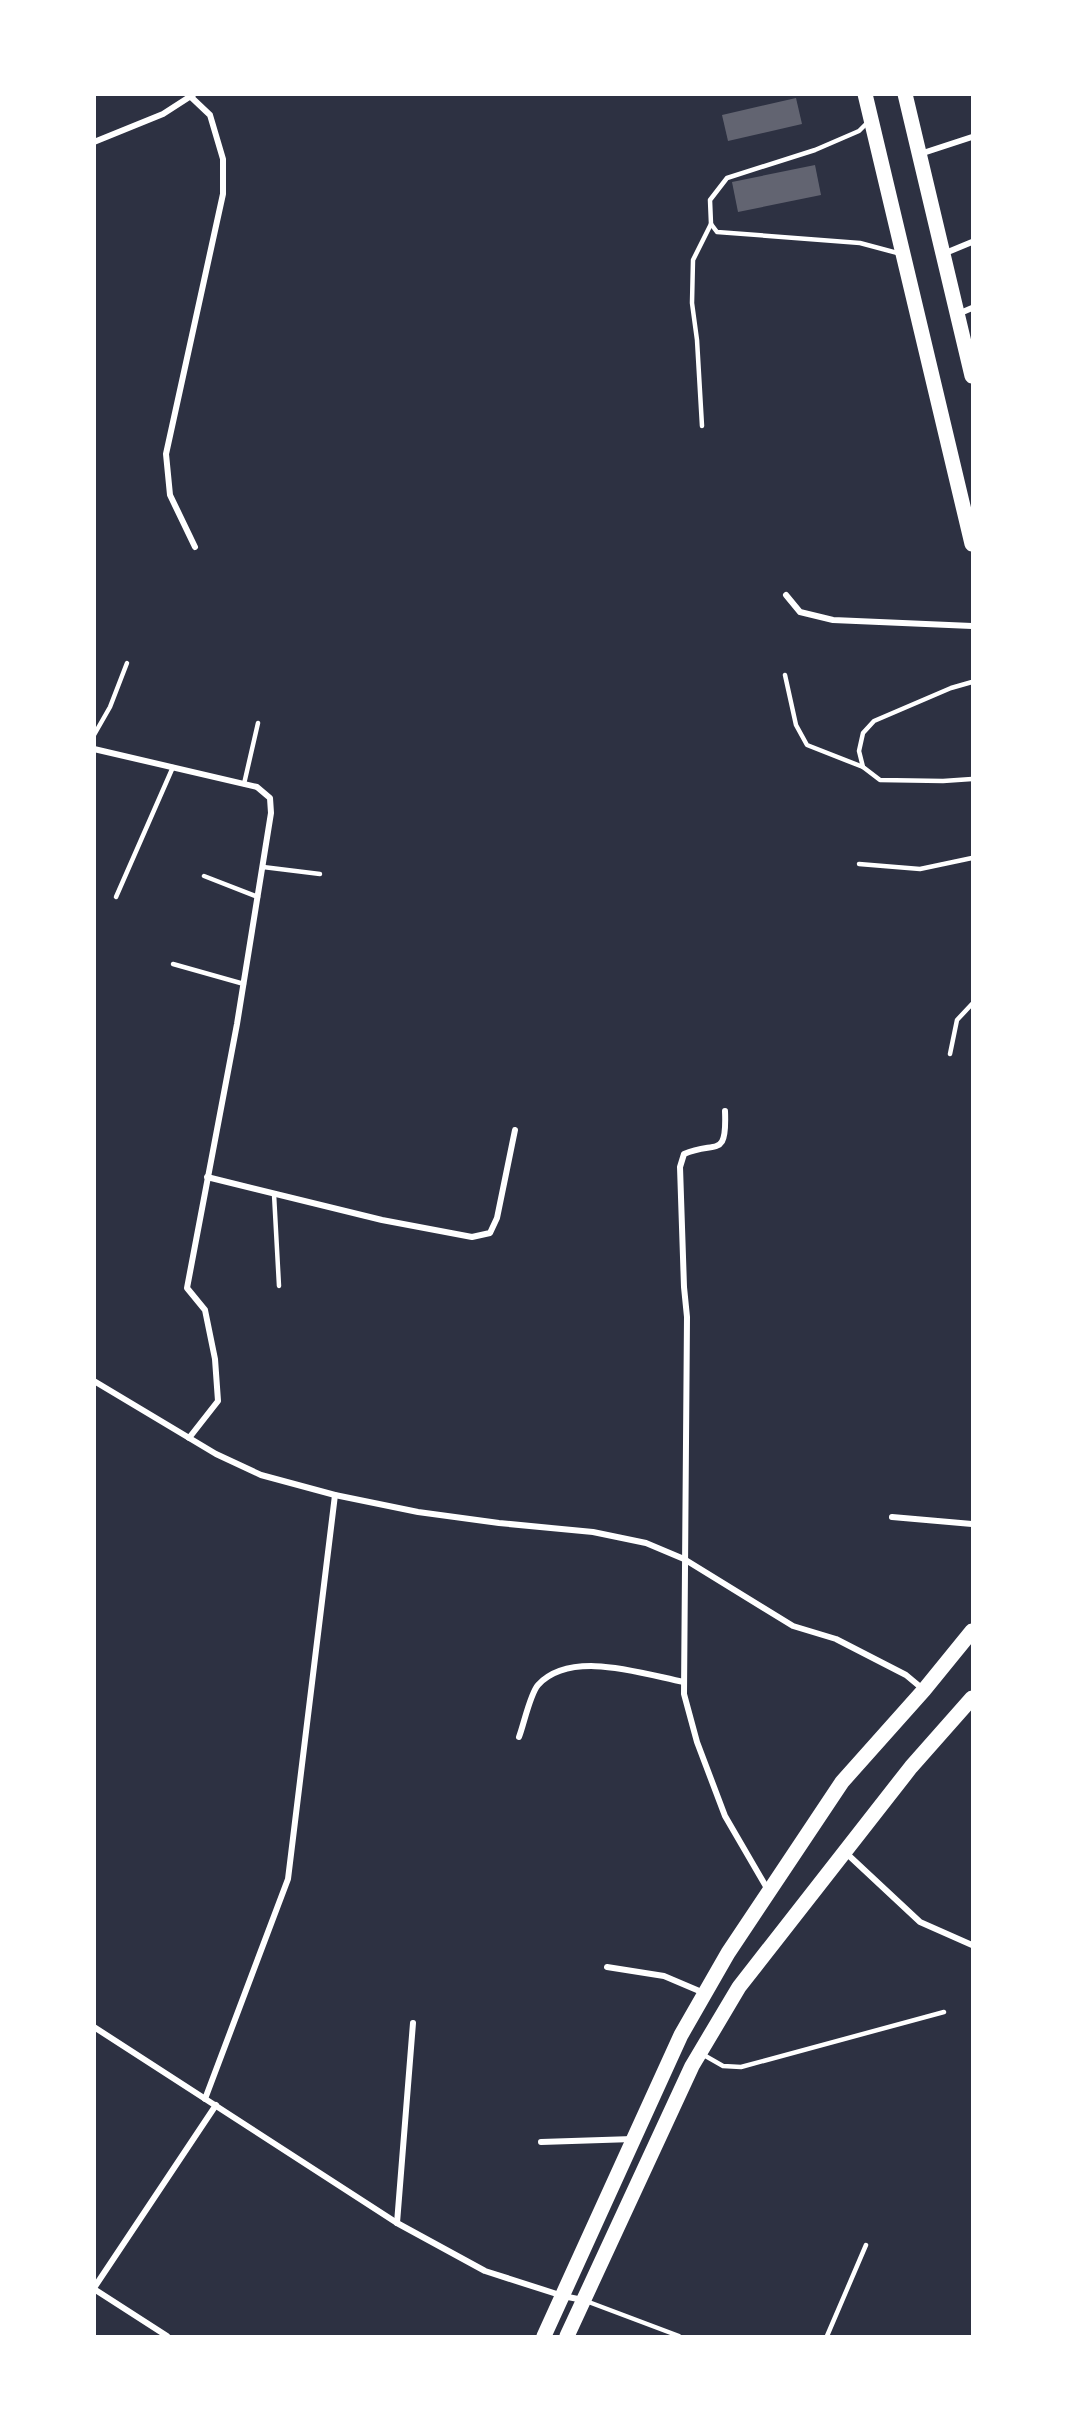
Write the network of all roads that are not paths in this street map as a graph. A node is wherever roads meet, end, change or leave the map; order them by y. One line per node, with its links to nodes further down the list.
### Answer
1 (865, 94): 4 (main road)
2 (905, 94): 7 (main road)
3 (193, 96): 6 (street); 17 (street)
4 (870, 119): 8 (lane); 11 (main road)
5 (972, 137): 7 (street)
6 (94, 142)
7 (919, 154): 10 (main road)
8 (711, 224): 11 (lane); 15 (lane)
9 (972, 242): 10 (street)
10 (943, 254): 13 (main road)
11 (903, 255): 16 (main road)
12 (972, 308): 13 (street)
13 (958, 314): 14 (main road)
14 (972, 376)
15 (702, 426)
16 (972, 544)
17 (195, 547)
18 (786, 595): 19 (street)
19 (972, 626)
20 (127, 663): 24 (lane)
21 (785, 675): 27 (lane)
22 (972, 682): 27 (lane)
23 (258, 723): 29 (lane)
24 (94, 735)
25 (94, 749): 26 (street)
26 (173, 768): 29 (street); 35 (lane)
27 (863, 768): 28 (lane)
28 (972, 779)
29 (244, 784): 32 (street)
30 (972, 858): 31 (lane)
31 (859, 864)
32 (263, 867): 33 (lane); 36 (street)
33 (320, 874)
34 (204, 876): 36 (lane)
35 (116, 897)
36 (258, 897): 38 (street)
37 (173, 964): 38 (lane)
38 (244, 984): 43 (street)
39 (972, 1004): 40 (lane)
40 (950, 1054)
41 (725, 1111): 51 (street)
42 (515, 1130): 44 (street)
43 (207, 1177): 44 (street); 47 (street)
44 (274, 1194): 45 (lane)
45 (279, 1286)
46 (94, 1382): 47 (street)
47 (189, 1438): 48 (street)
48 (335, 1495): 51 (street); 66 (street)
49 (892, 1517): 50 (street)
50 (972, 1524)
51 (684, 1559): 53 (street); 54 (street)
52 (972, 1631): 54 (main road)
53 (684, 1682): 56 (street); 58 (street)
54 (924, 1690): 58 (main road)
55 (972, 1698): 57 (main road)
56 (519, 1737)
57 (844, 1852): 59 (street); 65 (main road)
58 (769, 1892): 61 (main road)
59 (972, 1945)
60 (607, 1967): 61 (street)
61 (705, 1993): 68 (main road)
62 (944, 2012): 65 (lane)
63 (413, 2023): 70 (street)
64 (94, 2026): 66 (street)
65 (700, 2052): 74 (main road)
66 (205, 2099): 67 (street)
67 (216, 2105): 70 (street); 72 (street)
68 (634, 2139): 69 (street); 73 (main road)
69 (541, 2142)
70 (397, 2223): 73 (street)
71 (866, 2245): 79 (lane)
72 (94, 2288): 75 (street)
73 (563, 2296): 74 (street); 76 (main road)
74 (585, 2300): 77 (main road); 78 (lane)
75 (167, 2337)
76 (544, 2337)
77 (567, 2337)
78 (679, 2337)
79 (827, 2337)

